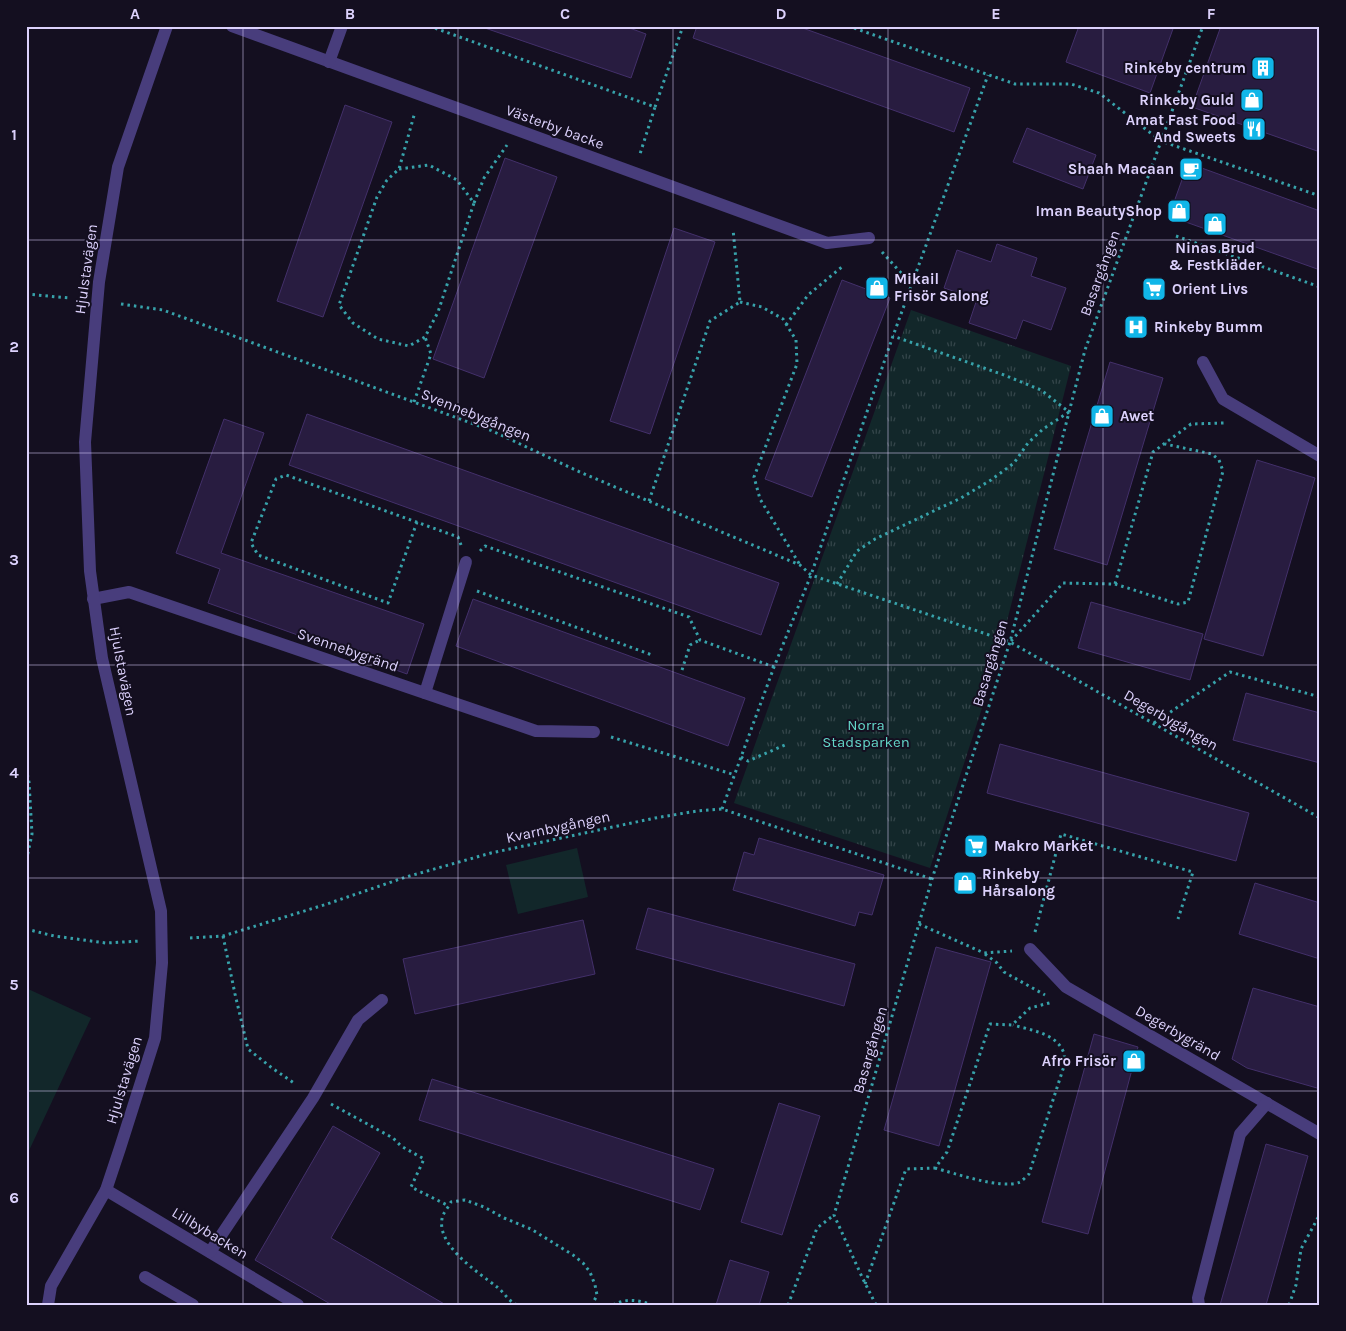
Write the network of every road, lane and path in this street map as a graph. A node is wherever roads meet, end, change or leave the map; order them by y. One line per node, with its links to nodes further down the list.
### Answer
1 (167, 26): 44 (street, Hjulstavägen)
2 (232, 26): 8 (street, Västerby backe)
3 (342, 26): 8 (street)
4 (429, 26): 10 (path)
5 (683, 26): 10 (path)
6 (848, 26): 9 (path)
7 (1203, 26): 12 (path, Basargången)
8 (330, 62): 15 (street, Västerby backe)
9 (988, 75): 12 (path); 22 (path)
10 (655, 107): 15 (path)
11 (415, 111): 14 (path)
12 (1161, 141): 16 (path); 33 (path, Basargången)
13 (508, 144): 17 (path)
14 (399, 169): 17 (path); 30 (path)
15 (634, 173): 20 (street, Västerby backe)
16 (1320, 196)
17 (474, 203): 30 (path)
18 (733, 226): 26 (path)
19 (1176, 236): 23 (path)
20 (869, 238): 22 (path)
21 (843, 266): 28 (path)
22 (912, 285): 29 (path)
23 (1320, 287)
24 (26, 294): 25 (path)
25 (69, 298)
26 (740, 302): 28 (path); 37 (path)
27 (121, 304): 32 (path, Svennebygången)
28 (786, 325): 39 (path)
29 (893, 336): 33 (path); 40 (path)
30 (425, 338): 32 (path)
31 (1203, 362): 36 (street)
32 (414, 402): 37 (path, Svennebygången)
33 (1069, 412): 42 (path); 46 (path, Basargången)
34 (1230, 422): 35 (path)
35 (1165, 444): 43 (path); 43 (path)
36 (1320, 456)
37 (649, 501): 39 (path, Svennebygången)
38 (466, 562): 41 (street)
39 (800, 565): 40 (path, Svennebygången)
40 (811, 575): 42 (path, Degerbygången); 54 (path)
41 (460, 584): 47 (path); 49 (street)
42 (837, 584): 46 (path, Degerbygången)
43 (1115, 584): 46 (path)
44 (93, 599): 49 (street, Svennebygränd); 76 (street, Hjulstavägen)
45 (700, 640): 48 (path)
46 (1010, 642): 51 (path, Degerbygången); 60 (path, Basargången)
47 (652, 655)
48 (682, 670)
49 (425, 693): 52 (street, Svennebygränd)
50 (1320, 697): 51 (path)
51 (1154, 723): 58 (path, Degerbygången)
52 (594, 732): 56 (path)
53 (785, 746): 54 (path)
54 (741, 757): 56 (path)
55 (26, 768): 59 (path)
56 (734, 775): 57 (path)
57 (722, 809): 60 (path, Kvarnbygången); 64 (path, Kvarnbygången)
58 (1320, 818)
59 (26, 862)
60 (932, 879): 62 (path, Basargången)
61 (1178, 918): 67 (path)
62 (919, 924): 67 (path); 79 (path, Basargången)
63 (26, 929): 66 (path)
64 (223, 936): 65 (path, Kvarnbygången); 71 (path)
65 (190, 938)
66 (141, 941)
67 (1030, 949): 73 (street, Degerbygränd)
68 (382, 1000): 72 (street)
69 (1056, 1001): 70 (path)
70 (1012, 1025): 75 (path); 75 (path)
71 (294, 1083)
72 (314, 1095): 77 (path); 80 (street)
73 (1267, 1103): 74 (street, Degerbygränd); 92 (street)
74 (1320, 1134)
75 (935, 1168): 82 (path)
76 (106, 1190): 80 (street, Lillbybacken); 83 (street, Hjulstavägen)
77 (449, 1206): 86 (path); 87 (path)
78 (1320, 1214): 93 (path)
79 (834, 1215): 82 (path); 90 (path)
80 (210, 1252): 85 (street, Lillbybacken)
81 (145, 1277): 84 (street)
82 (865, 1284): 91 (path)
83 (48, 1305)
84 (193, 1305)
85 (298, 1305)
86 (517, 1305)
87 (592, 1305)
88 (613, 1305): 89 (path)
89 (652, 1305)
90 (788, 1305)
91 (876, 1305)
92 (1199, 1305)
93 (1289, 1305)

